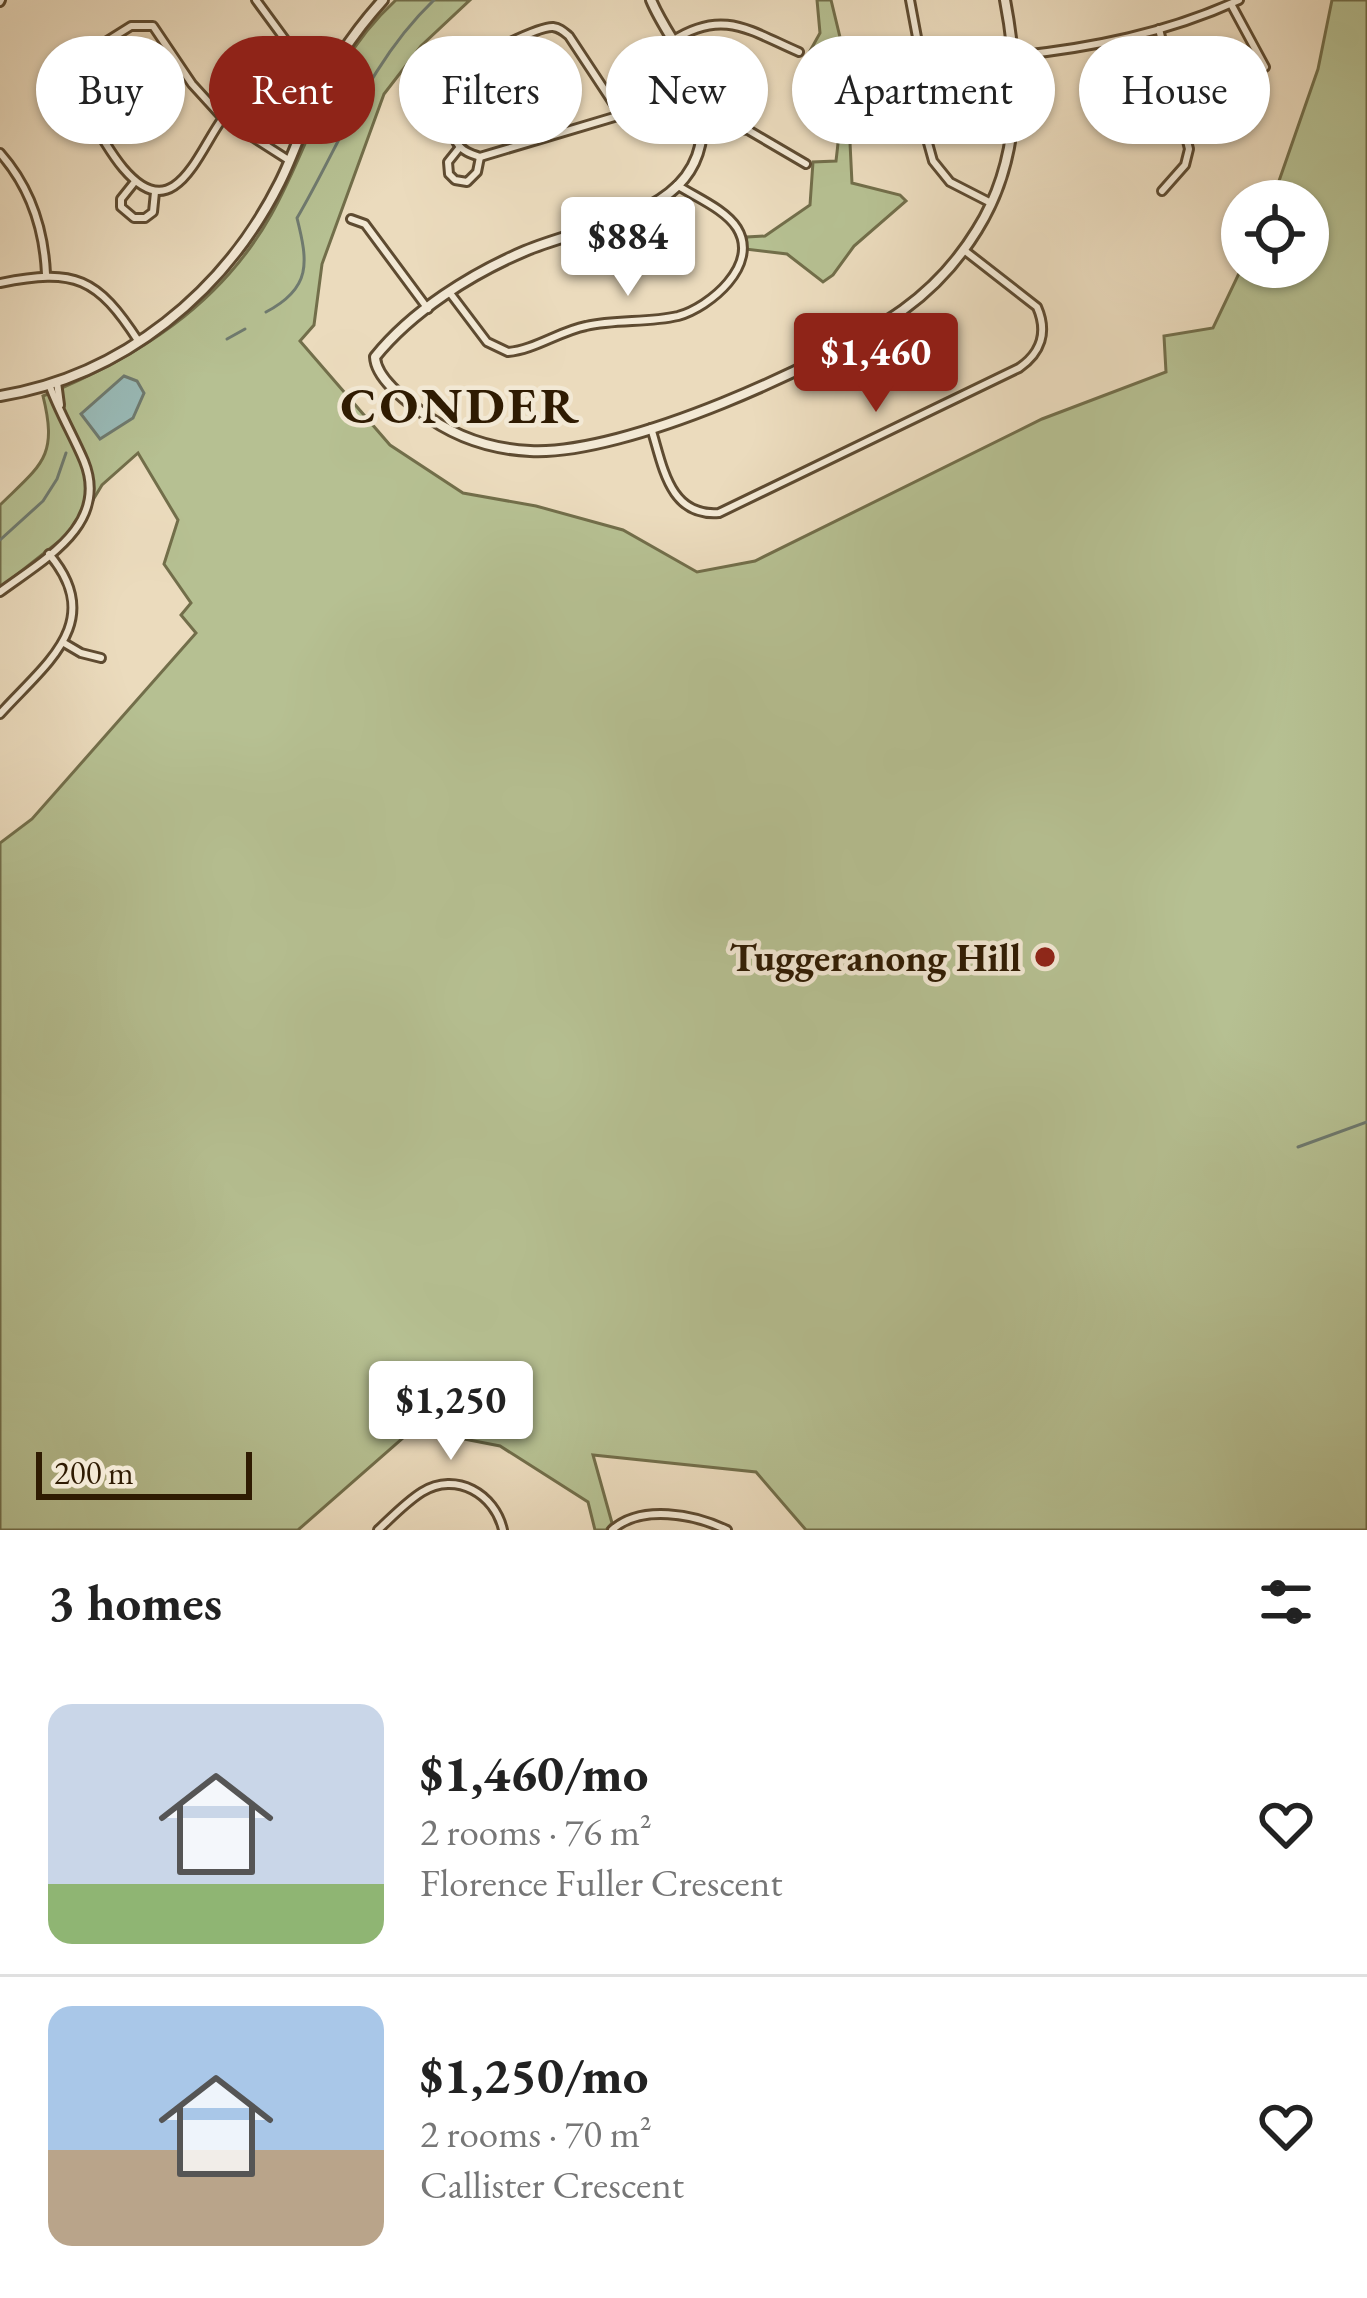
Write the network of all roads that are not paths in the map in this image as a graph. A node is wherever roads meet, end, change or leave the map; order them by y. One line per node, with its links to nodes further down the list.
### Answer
1 (256, 0): 8 (street)
2 (382, 0): 9 (street)
3 (651, 0): 10 (street)
4 (910, 0): 34 (street)
5 (1005, 0): 13 (street)
6 (1235, 2): 7 (street); 14 (street)
7 (1159, 29): 15 (street); 32 (street)
8 (283, 36)
9 (356, 36)
10 (670, 36)
11 (682, 36): 12 (street)
12 (759, 36)
13 (1010, 36)
14 (1251, 36)
15 (1055, 51)
16 (606, 92): 25 (street)
17 (209, 103): 30 (street)
18 (606, 119): 27 (street)
19 (209, 139): 33 (street)
20 (768, 142): 29 (street)
21 (264, 144): 28 (street)
22 (297, 144): 28 (street)
23 (696, 144): 31 (street)
24 (1010, 144): 34 (street)
25 (460, 147): 27 (street); 27 (street)
26 (0, 153): 37 (street)
27 (480, 157)
28 (290, 160): 41 (street)
29 (806, 164)
30 (134, 184): 33 (street); 33 (street)
31 (676, 185): 39 (street); 39 (street)
32 (1162, 191)
33 (155, 192)
34 (992, 203): 36 (street)
35 (351, 218): 40 (street)
36 (964, 250): 44 (street); 44 (street)
37 (46, 274): 38 (street); 41 (street)
38 (0, 283)
39 (450, 292): 40 (street)
40 (428, 309): 44 (street)
41 (139, 342): 42 (street)
42 (53, 383): 43 (street); 45 (street)
43 (0, 396)
44 (651, 428)
45 (49, 554): 46 (street); 47 (street)
46 (0, 592)
47 (64, 643): 48 (street); 49 (street)
48 (101, 658)
49 (0, 714)
50 (378, 1530): 51 (street)
51 (503, 1530)
52 (612, 1530): 53 (street)
53 (727, 1530)

